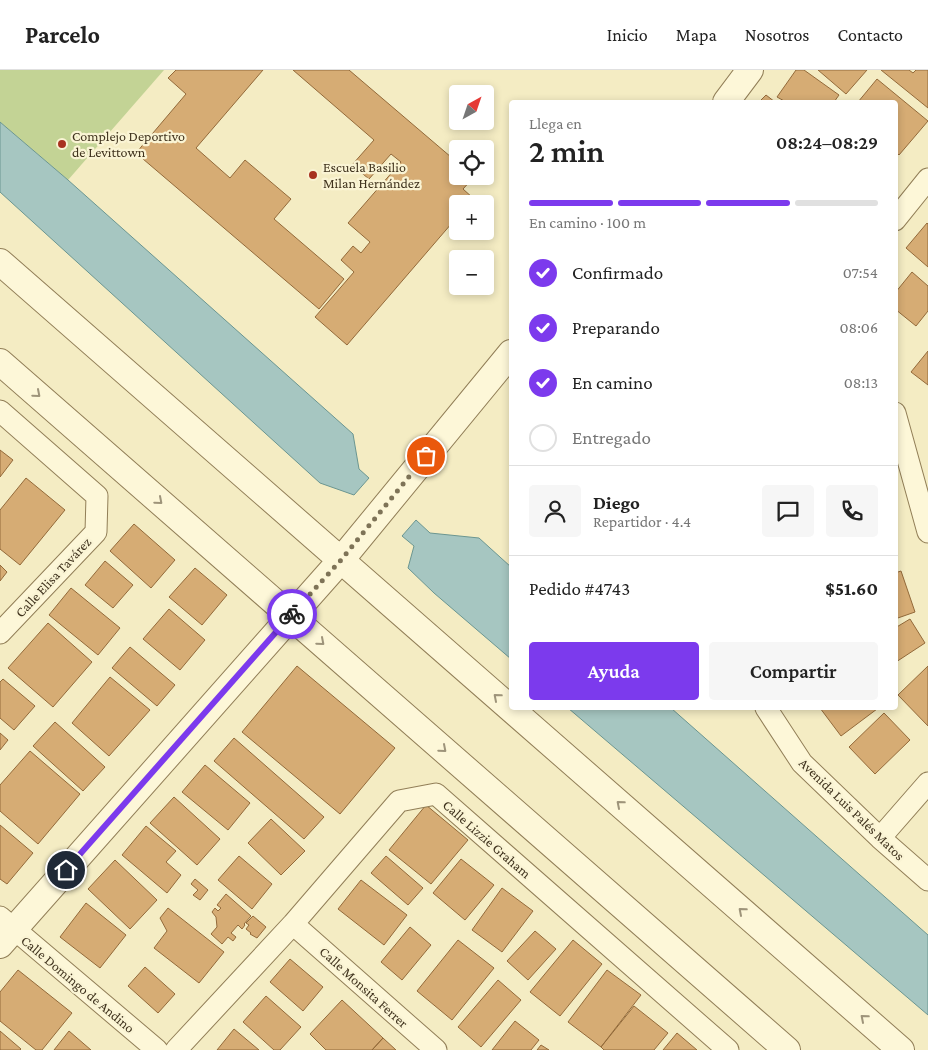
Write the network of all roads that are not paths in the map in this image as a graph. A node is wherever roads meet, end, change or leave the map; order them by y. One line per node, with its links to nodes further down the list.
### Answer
1 (750, 70): 2 (street)
2 (728, 100)
3 (928, 179): 4 (street)
4 (898, 216)
5 (0, 262): 12 (street)
6 (509, 355): 12 (street)
7 (0, 362): 13 (street, one-way to 13)
8 (0, 411): 14 (street, Calle Elisa Tavárez)
9 (898, 420): 10 (street)
10 (922, 478): 11 (street)
11 (928, 532)
12 (341, 560): 13 (street); 15 (street, one-way to 12)
13 (290, 616): 22 (street); 27 (street, one-way to 27)
14 (0, 634)
15 (509, 707)
16 (512, 710): 28 (street, one-way to 16)
17 (767, 710): 19 (street, Avenida Luis Palés Matos)
18 (928, 783): 19 (street)
19 (880, 838): 20 (street, Avenida Luis Palés Matos)
20 (928, 880)
21 (293, 924): 24 (street, Calle Lizzie Graham); 25 (street, Calle Monsita Ferrer); 26 (street, Calle Lizzie Graham)
22 (4, 930): 23 (street, Calle Domingo de Andino)
23 (157, 1050)
24 (176, 1050)
25 (436, 1050)
26 (728, 1050)
27 (787, 1050)
28 (901, 1050)

